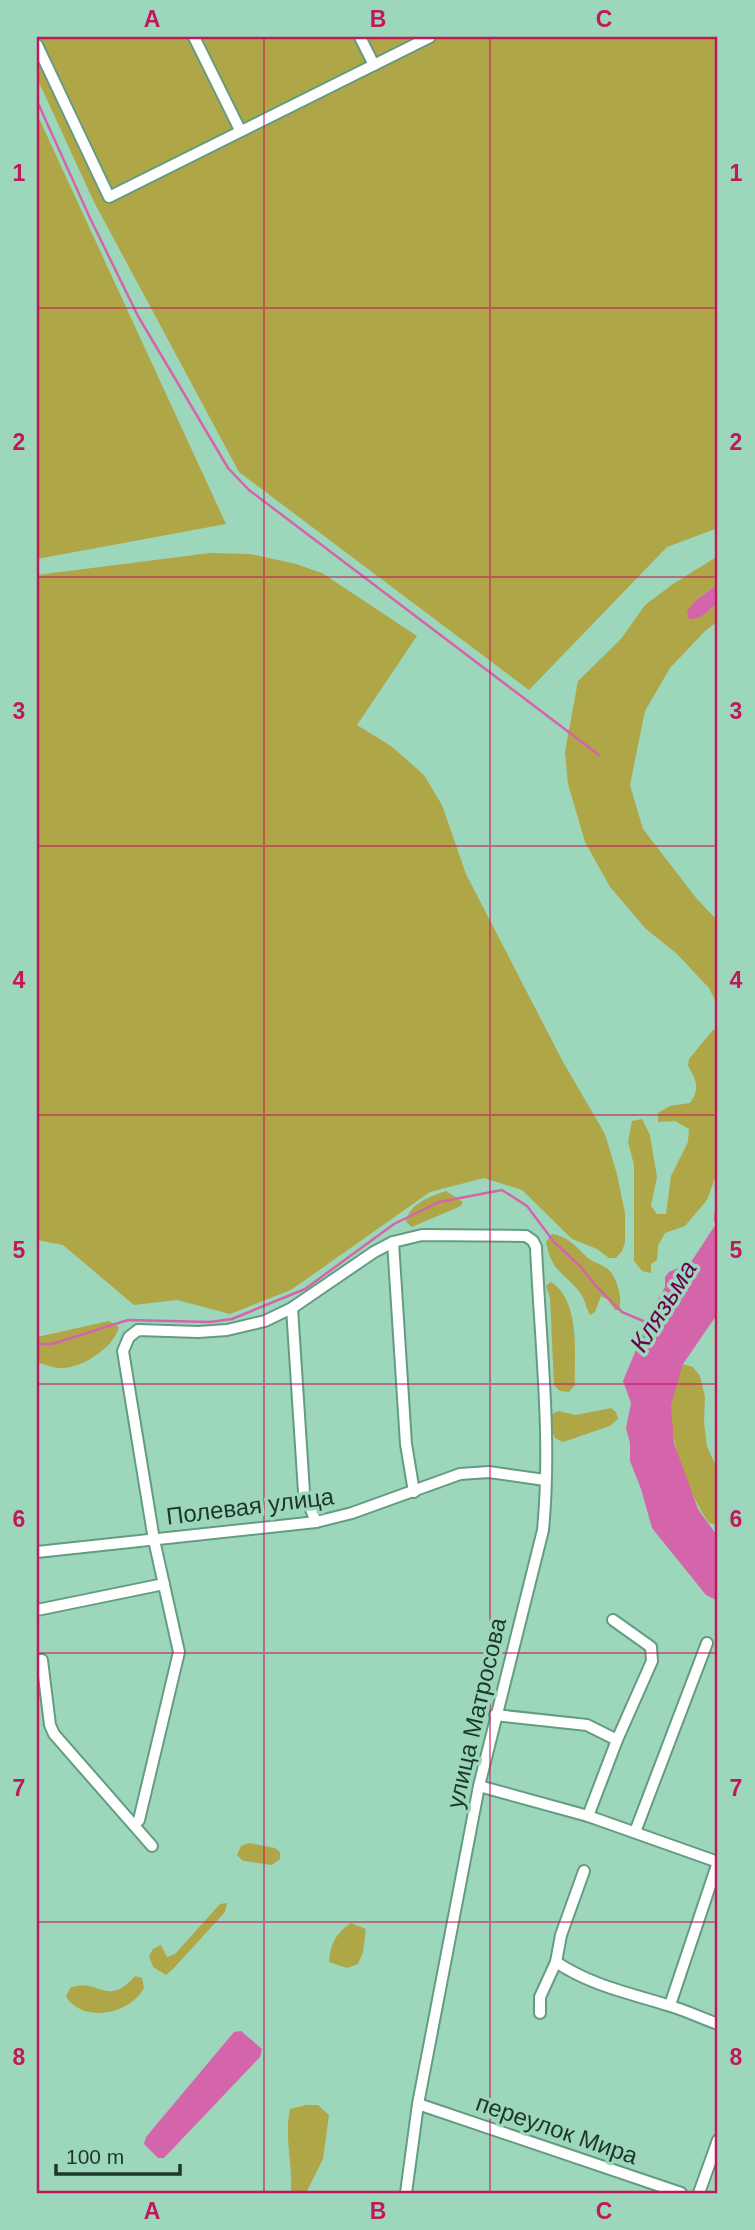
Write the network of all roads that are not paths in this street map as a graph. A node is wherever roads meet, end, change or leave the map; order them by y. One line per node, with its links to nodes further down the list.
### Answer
1 (194, 37): 6 (street)
2 (360, 37): 5 (street)
3 (430, 37): 5 (street)
4 (37, 45): 6 (street)
5 (374, 65): 6 (street)
6 (240, 130)
7 (393, 1242): 8 (street); 9 (street, улица Матросова); 10 (street)
8 (292, 1308): 11 (street); 12 (street)
9 (545, 1480): 10 (street, Полевая улица); 19 (street, улица Матросова)
10 (414, 1492): 11 (street, Полевая улица)
11 (316, 1522): 12 (street, Полевая улица)
12 (154, 1540): 13 (street, Полевая улица); 14 (street)
13 (37, 1552)
14 (164, 1584): 15 (street); 23 (street)
15 (37, 1610)
16 (613, 1620): 20 (street)
17 (707, 1643): 24 (street)
18 (37, 1661): 23 (street)
19 (495, 1715): 20 (street); 21 (street, улица Матросова)
20 (617, 1741): 22 (street)
21 (479, 1786): 22 (street); 32 (street, улица Матросова)
22 (588, 1816): 24 (street)
23 (135, 1824): 25 (street)
24 (635, 1832): 26 (street)
25 (152, 1846)
26 (718, 1862): 29 (street)
27 (584, 1871): 28 (street)
28 (556, 1962): 29 (street); 30 (street)
29 (670, 2006): 31 (street)
30 (540, 2013)
31 (718, 2024)
32 (418, 2104): 34 (street, улица Матросова); 35 (street, переулок Мира)
33 (718, 2140): 36 (street)
34 (407, 2193)
35 (681, 2193)
36 (699, 2193)

